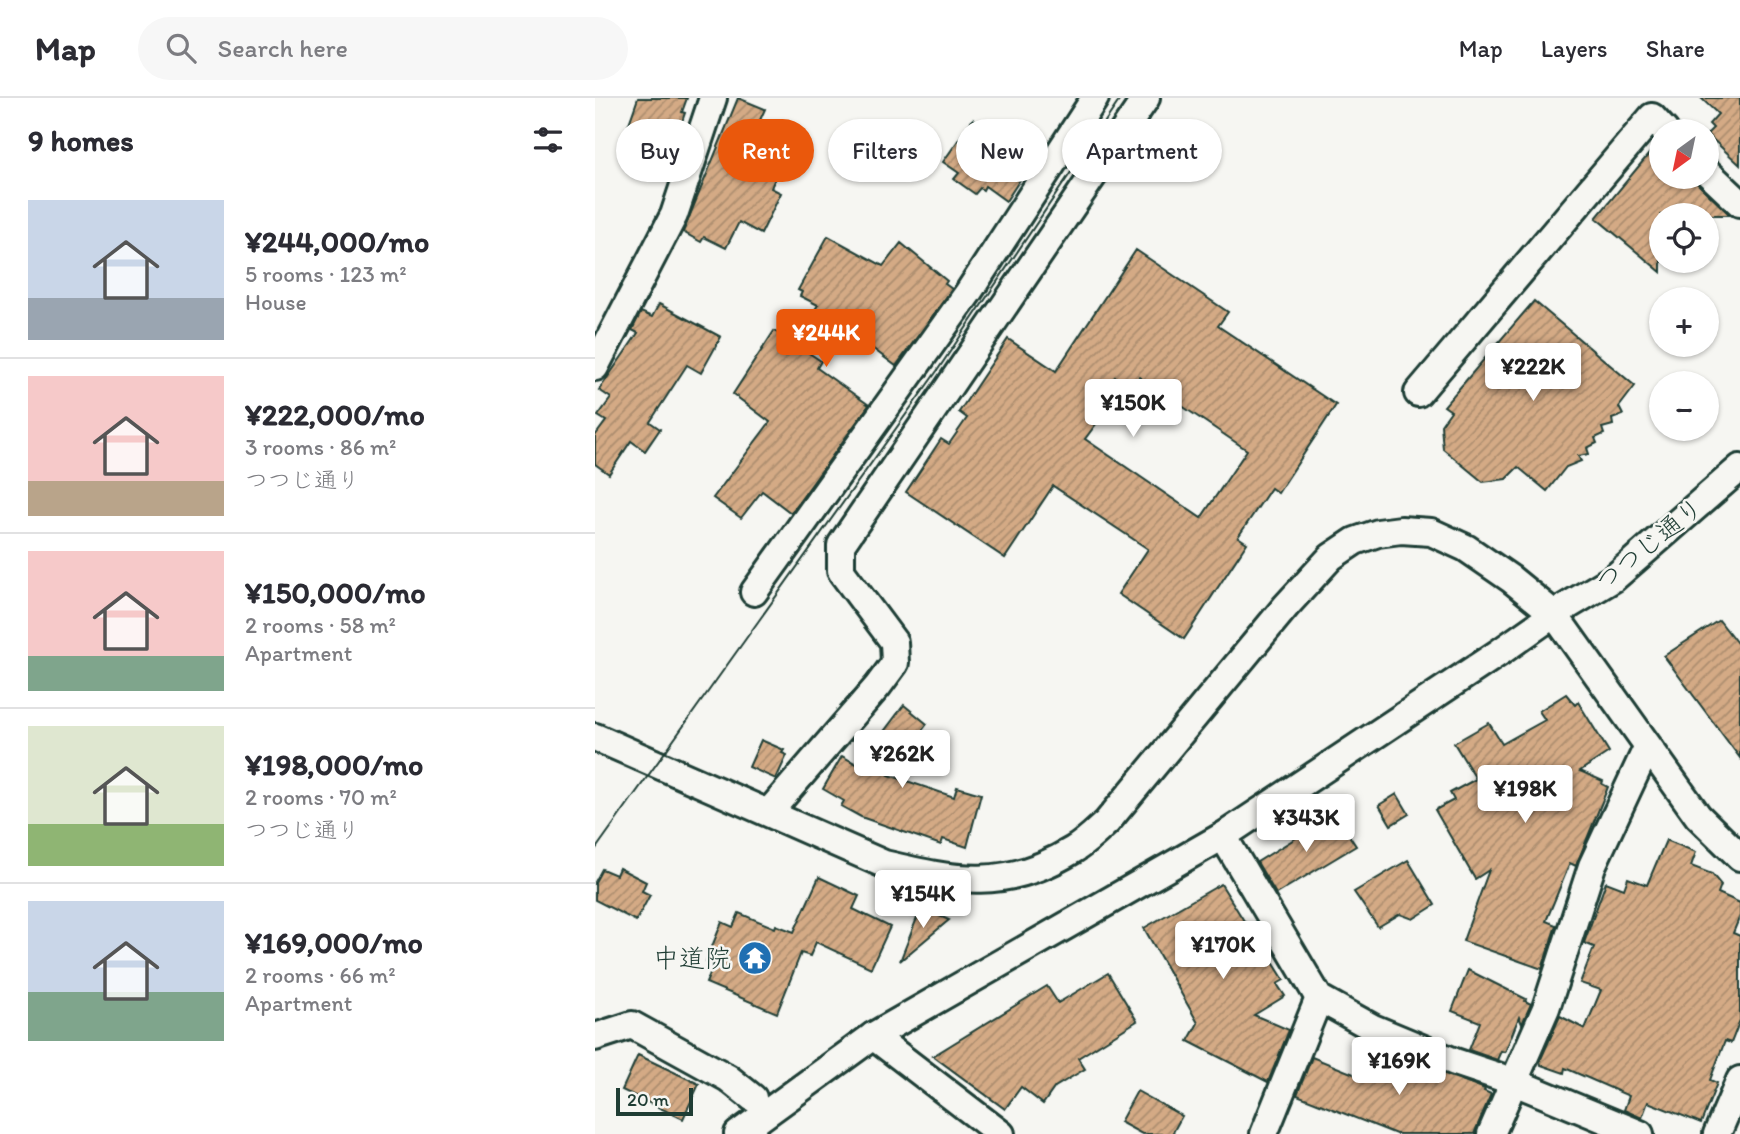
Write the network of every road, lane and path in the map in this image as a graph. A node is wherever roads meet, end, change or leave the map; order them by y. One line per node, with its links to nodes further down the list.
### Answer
1 (713, 98): 7 (street)
2 (1095, 98): 10 (street)
3 (1146, 98): 14 (street)
4 (1649, 121): 8 (street)
5 (1719, 183): 6 (street)
6 (1740, 203)
7 (595, 367)
8 (1418, 393)
9 (1740, 468): 11 (street, つつじ通り)
10 (754, 592)
11 (1554, 614): 13 (street); 14 (street); 15 (street, つつじ通り)
12 (595, 737): 14 (street)
13 (1647, 748): 16 (street); 21 (street)
14 (769, 811)
15 (1223, 836): 17 (street); 18 (street, つつじ通り)
16 (1740, 856)
17 (1318, 998): 21 (street); 25 (street)
18 (873, 1036): 23 (street, つつじ通り); 24 (street)
19 (595, 1037): 22 (street)
20 (1740, 1080): 28 (street)
21 (1513, 1081): 26 (street); 27 (street)
22 (753, 1098)
23 (738, 1134)
24 (1001, 1134)
25 (1264, 1134)
26 (1491, 1134)
27 (1640, 1134)
28 (1717, 1134)

